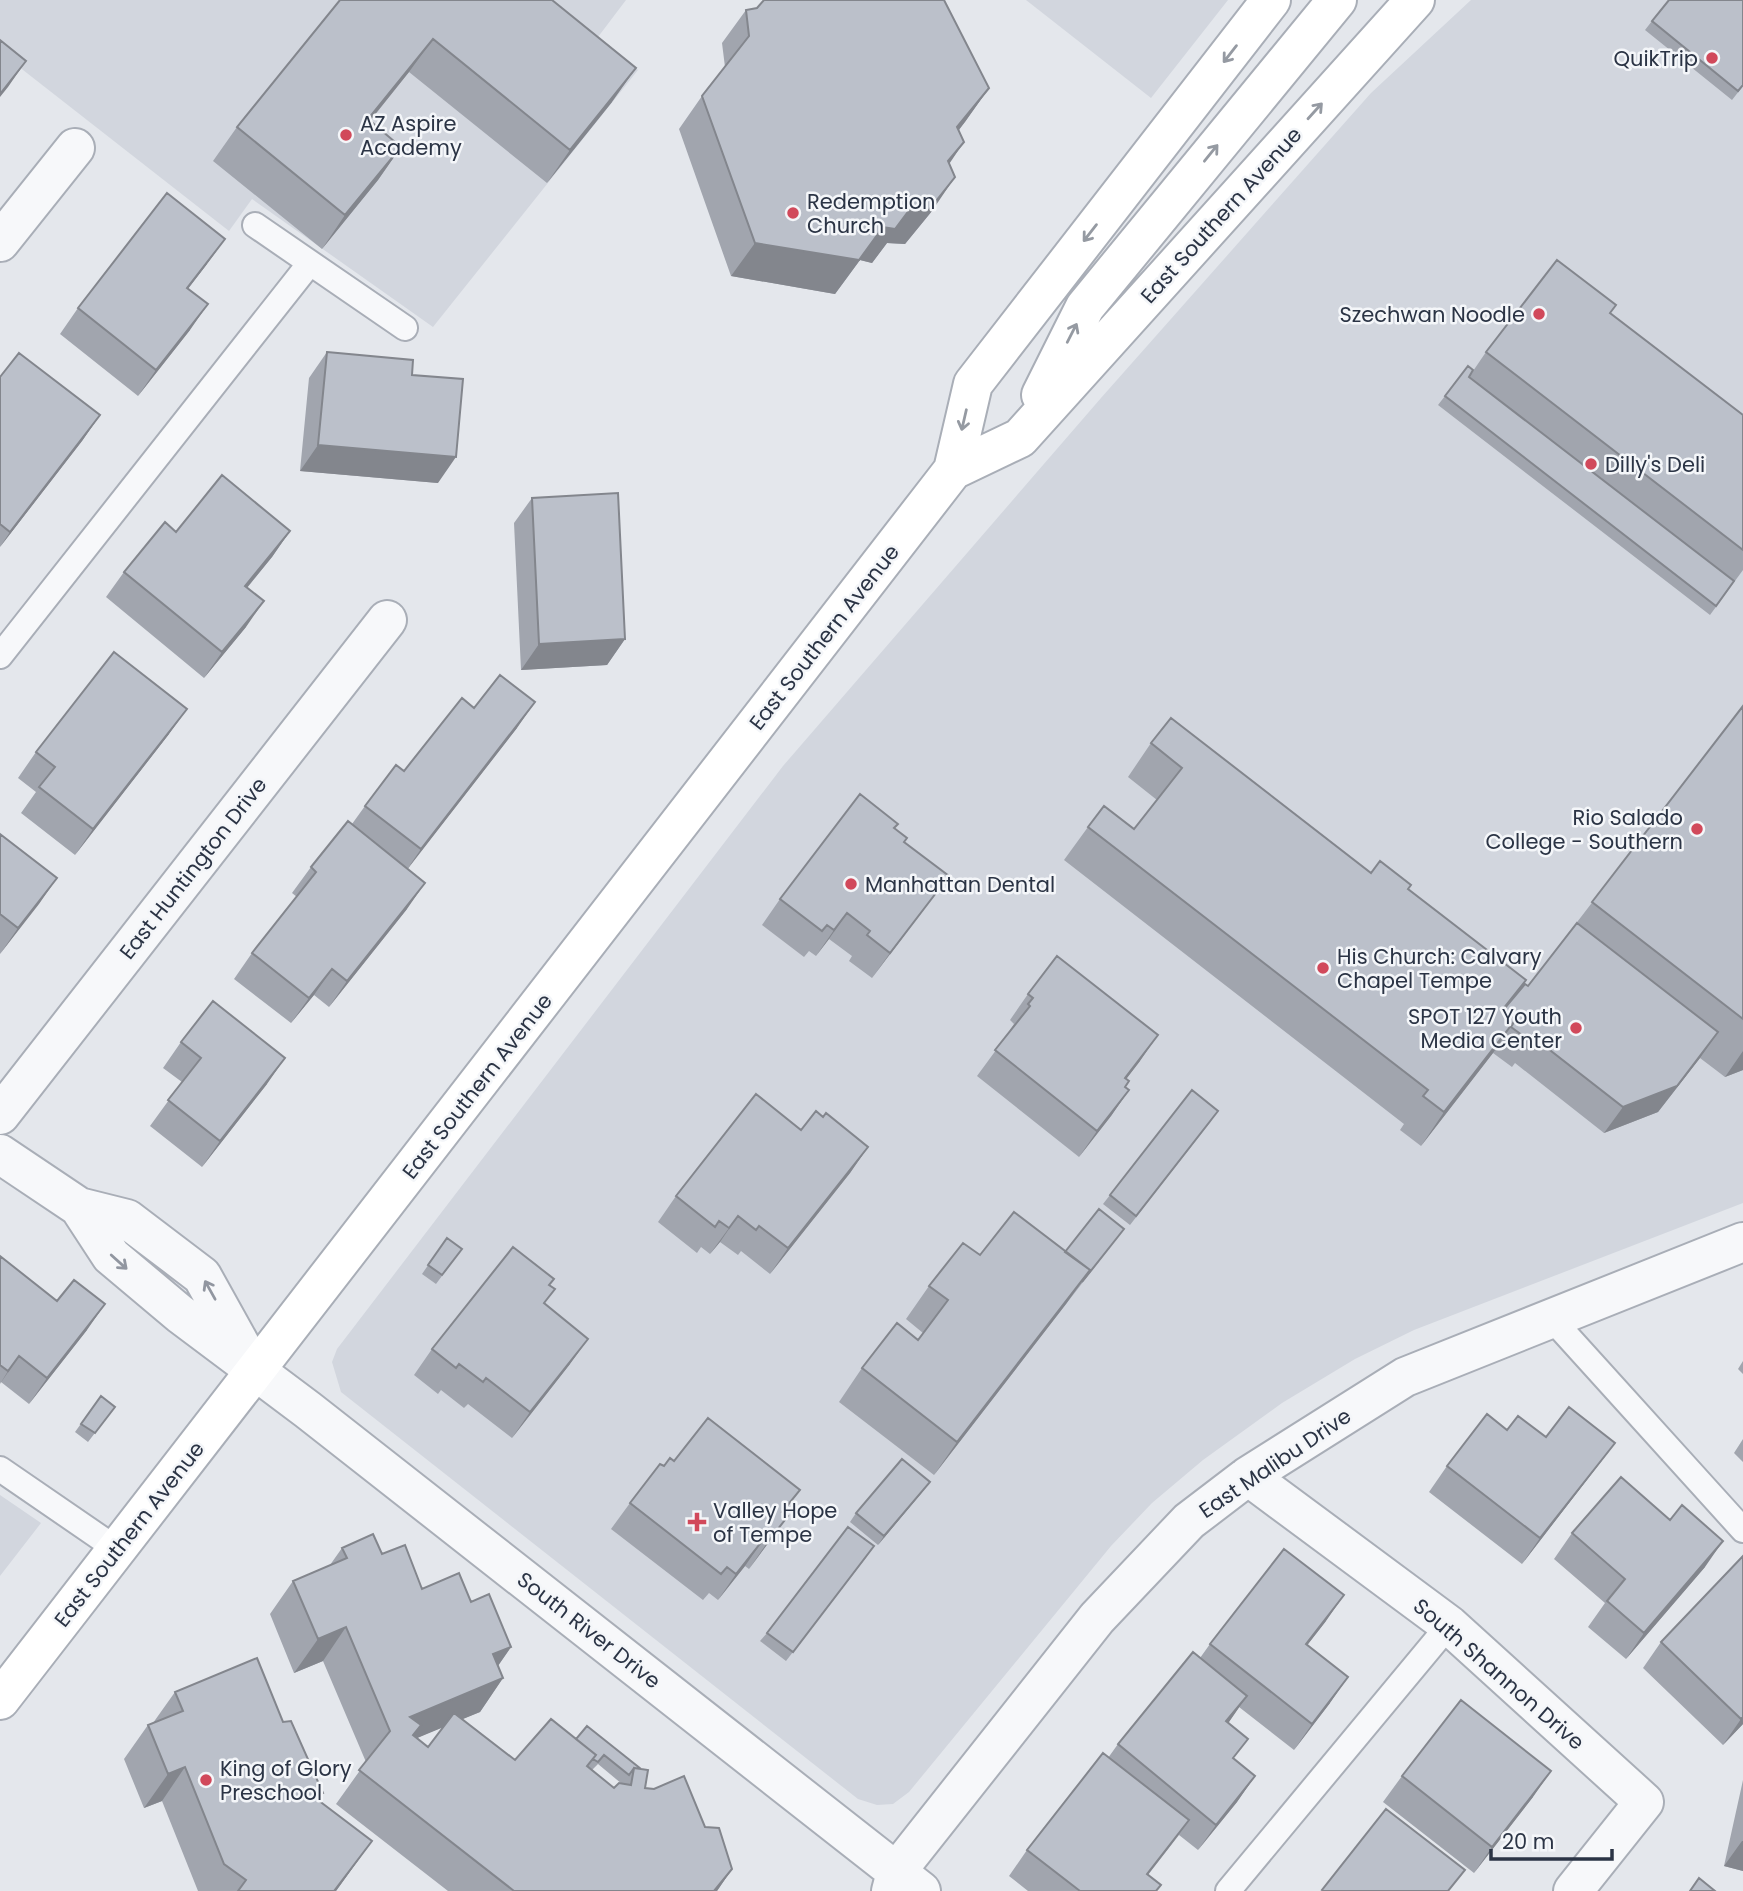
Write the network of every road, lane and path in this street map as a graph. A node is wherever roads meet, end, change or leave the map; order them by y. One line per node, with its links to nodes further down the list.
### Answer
1 (1272, 0): 10 (main road, East Southern Avenue, one-way to 10)
2 (1336, 0): 9 (main road, one-way to 2)
3 (1415, 0): 9 (main road, East Southern Avenue, one-way to 3)
4 (75, 148): 6 (street)
5 (254, 225): 7 (lane)
6 (0, 242)
7 (310, 263): 8 (lane); 12 (lane)
8 (405, 328)
9 (1020, 438): 10 (main road, East Southern Avenue)
10 (953, 470): 17 (main road, East Southern Avenue)
11 (387, 620): 13 (street, East Huntington Drive)
12 (0, 656)
13 (0, 1115)
14 (0, 1154): 17 (street, South River Drive)
15 (1743, 1242): 16 (street, East Malibu Drive)
16 (1552, 1319): 19 (street, East Malibu Drive); 20 (lane)
17 (255, 1371): 21 (main road, East Southern Avenue); 24 (street, South River Drive)
18 (0, 1469): 21 (lane)
19 (1248, 1476): 22 (street, South Shannon Drive); 24 (street, East Malibu Drive)
20 (1743, 1530)
21 (117, 1550): 23 (main road, East Southern Avenue)
22 (1449, 1625): 26 (lane); 27 (street, South Shannon Drive)
23 (0, 1700)
24 (903, 1885): 25 (street, East Malibu Drive)
25 (860, 1891)
26 (1228, 1891)
27 (1573, 1891)

